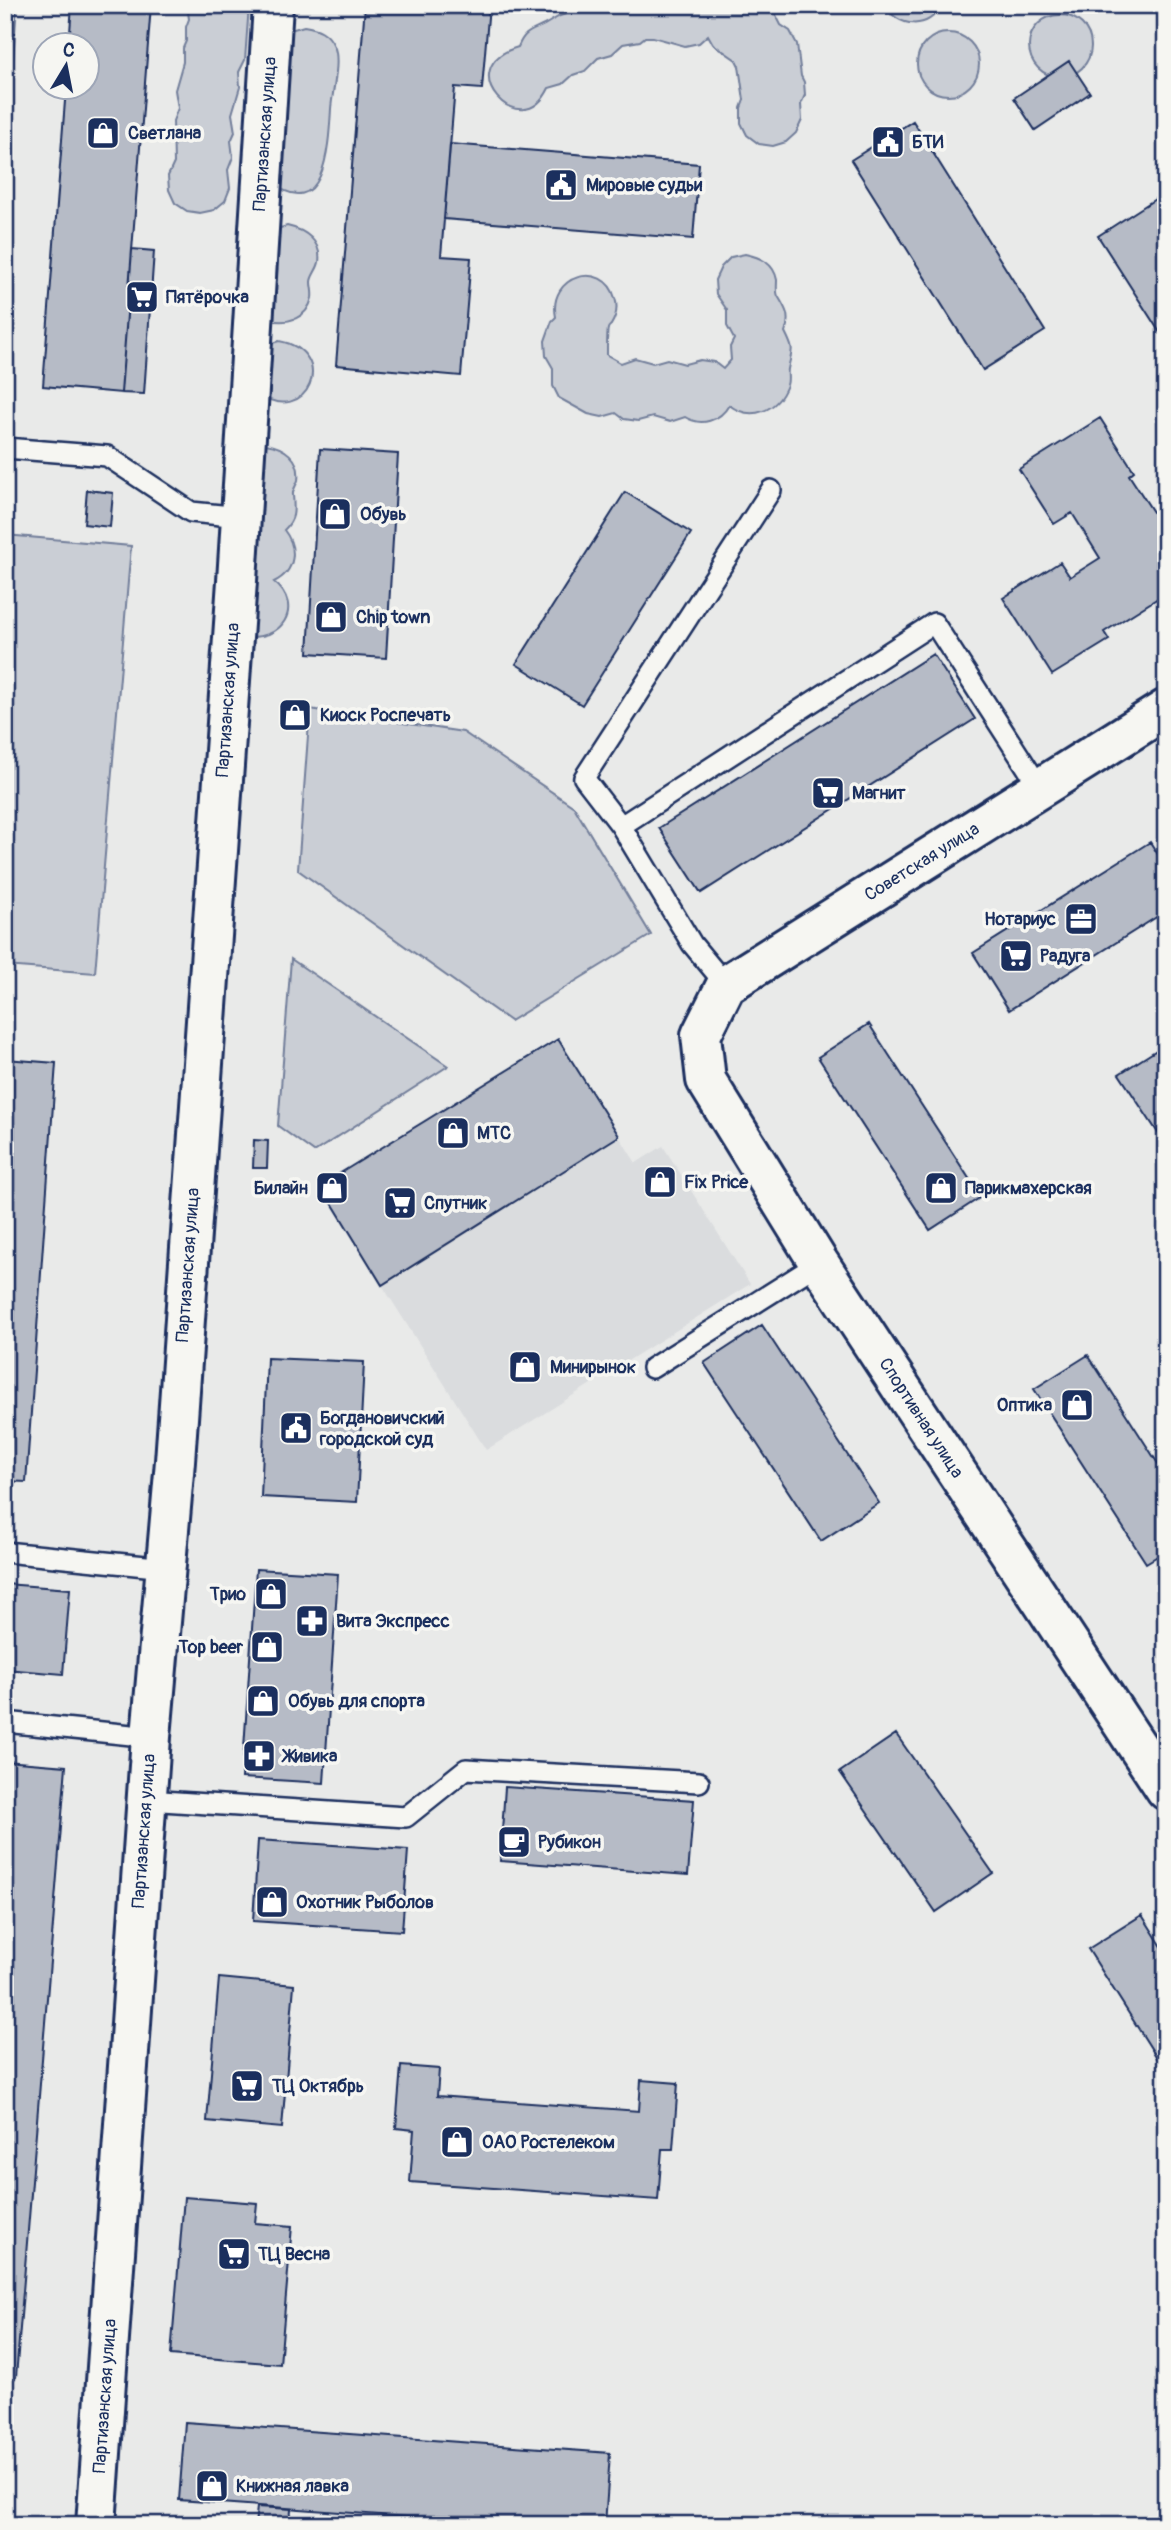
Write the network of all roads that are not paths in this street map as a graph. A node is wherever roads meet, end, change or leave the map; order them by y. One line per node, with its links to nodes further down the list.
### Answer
1 (274, 5): 4 (street, Партизанская улица)
2 (5, 449): 4 (lane)
3 (771, 489): 7 (lane)
4 (241, 517): 12 (street, Партизанская улица)
5 (1166, 709): 6 (street, Советская улица)
6 (1040, 788): 7 (lane); 8 (street, Советская улица)
7 (621, 827): 8 (lane)
8 (726, 985): 9 (street, Спортивная улица)
9 (819, 1263): 10 (lane); 16 (street, Спортивная улица)
10 (652, 1368)
11 (5, 1552): 12 (lane)
12 (166, 1567): 14 (street, Партизанская улица)
13 (5, 1722): 14 (lane)
14 (151, 1737): 17 (street, Партизанская улица)
15 (699, 1782): 17 (lane)
16 (1166, 1790)
17 (146, 1800): 18 (street, Партизанская улица)
18 (96, 2525)

